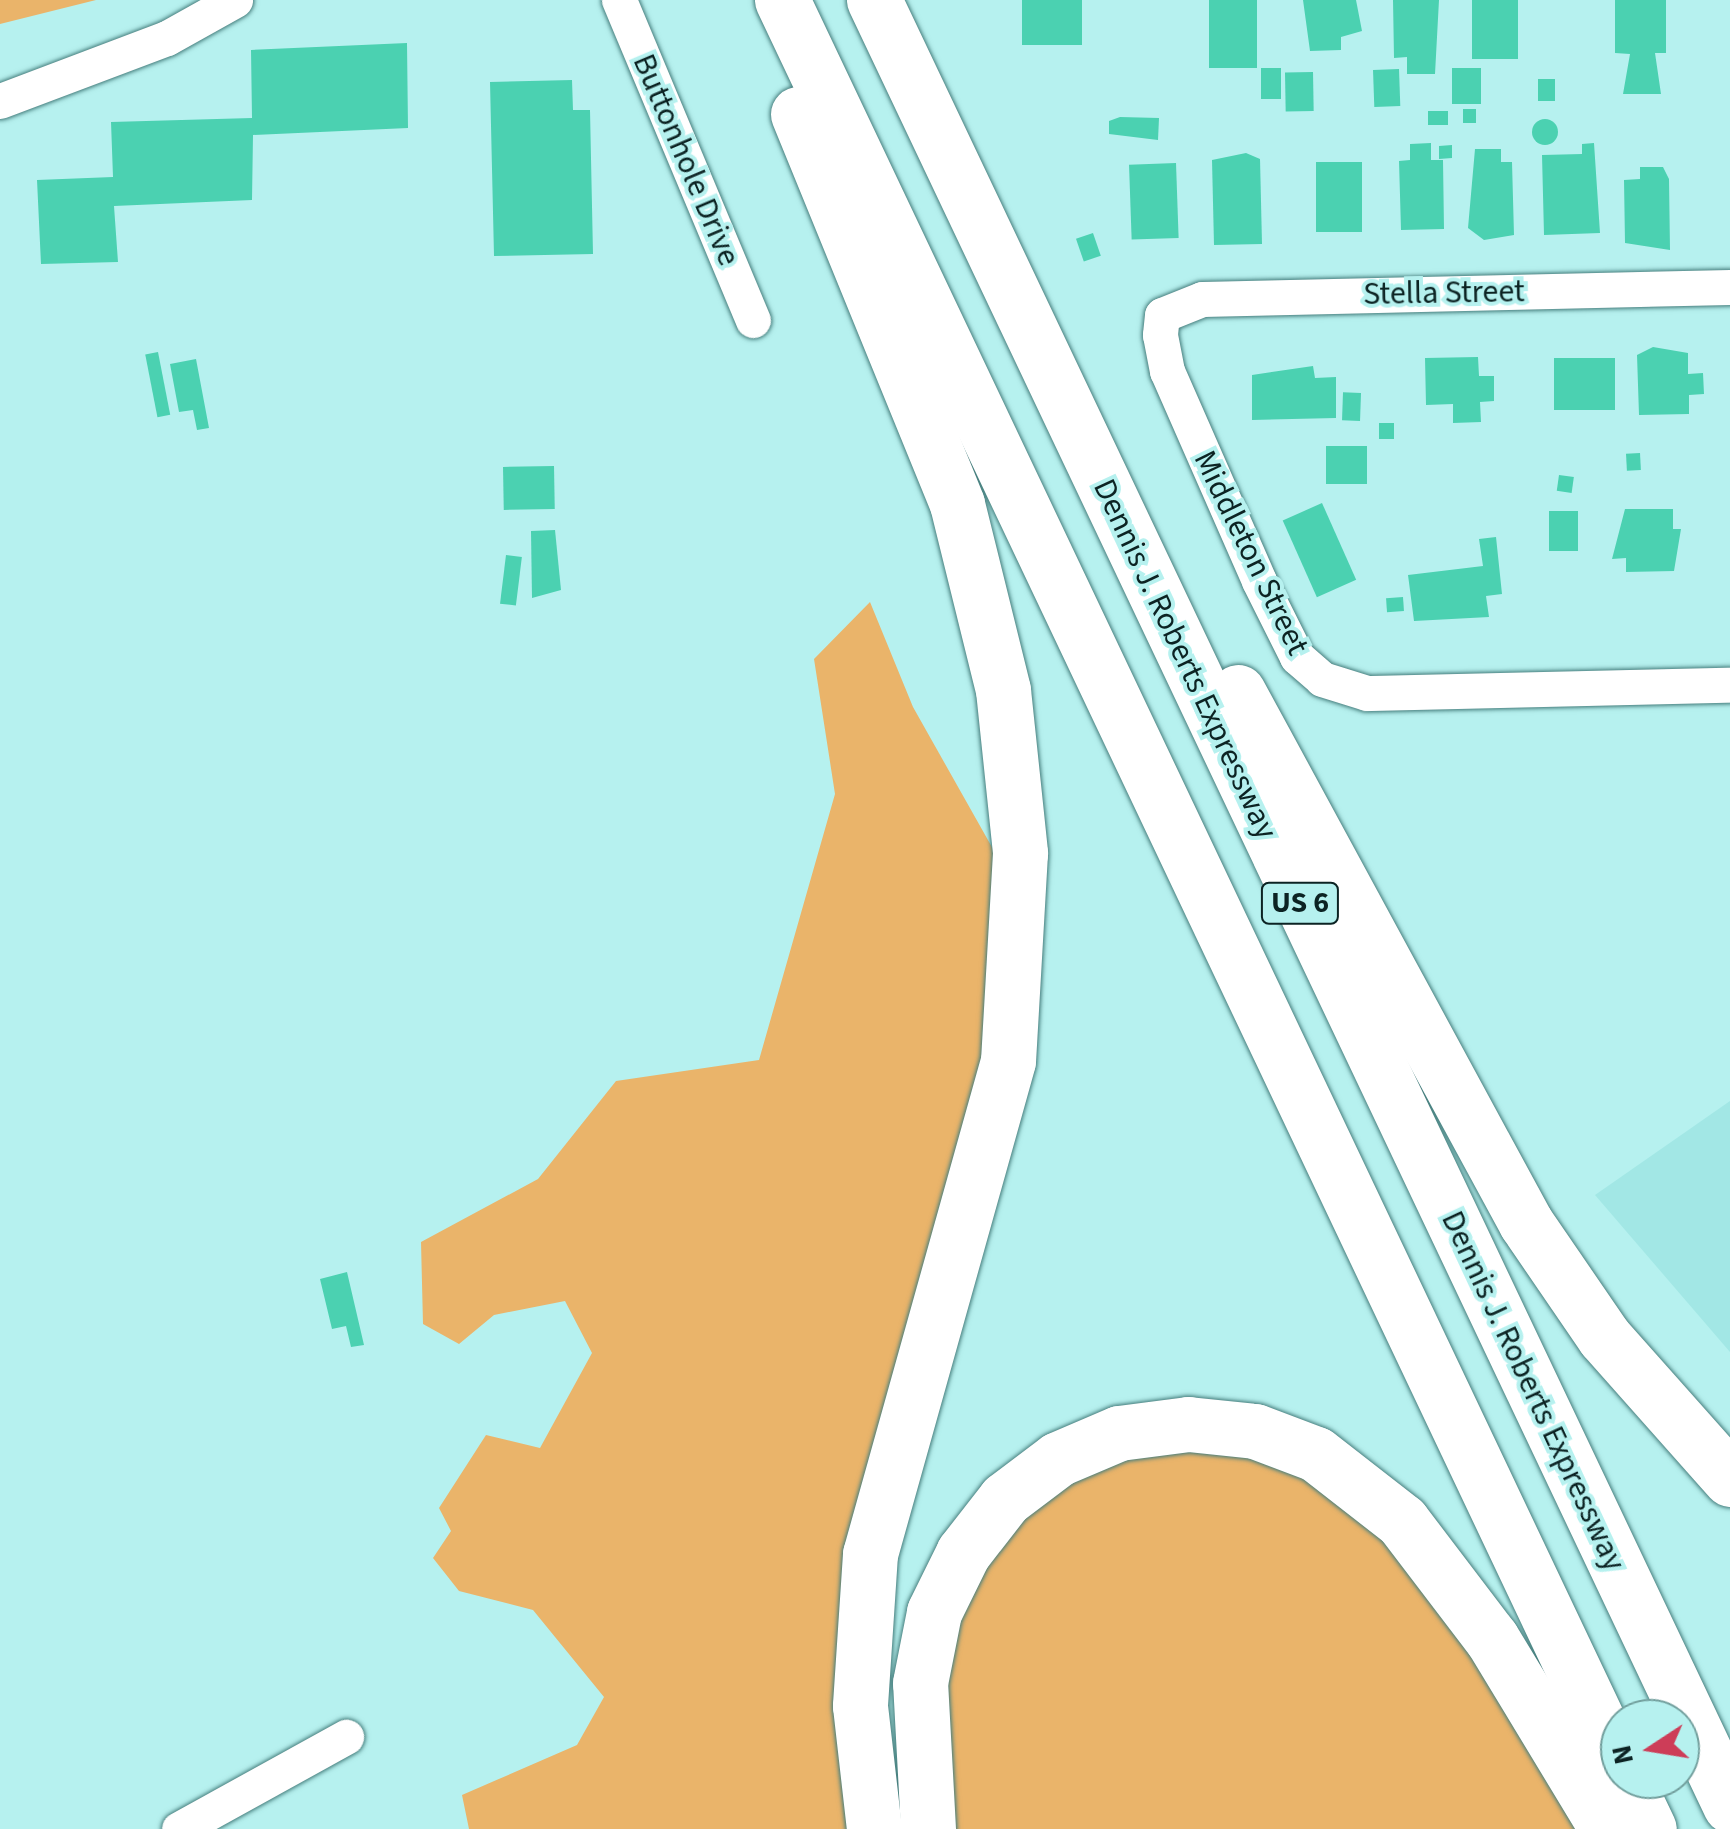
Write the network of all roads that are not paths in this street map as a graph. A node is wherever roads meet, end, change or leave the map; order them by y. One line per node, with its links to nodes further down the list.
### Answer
1 (235, 0): 6 (street)
2 (619, 0): 10 (street, Buttonhole Drive)
3 (766, 0): 20 (highway)
4 (782, 0): 14 (highway, US 6)
5 (874, 0): 7 (highway, Dennis J. Roberts Expressway / US 6)
6 (0, 101)
7 (985, 236): 12 (highway, Dennis J. Roberts Expressway / US 6); 13 (highway)
8 (1730, 287): 9 (street, Stella Street)
9 (1162, 315): 11 (street, Middleton Street)
10 (753, 320)
11 (1730, 685)
12 (1559, 1447): 15 (highway); 18 (highway, Dennis J. Roberts Expressway / US 6)
13 (1730, 1479)
14 (1600, 1726)
15 (1730, 1732)
16 (346, 1738): 19 (street)
17 (1635, 1799): 23 (highway)
18 (1730, 1805)
19 (179, 1829)
20 (874, 1829)
21 (928, 1829): 22 (highway)
22 (1608, 1829)
23 (1649, 1829)

